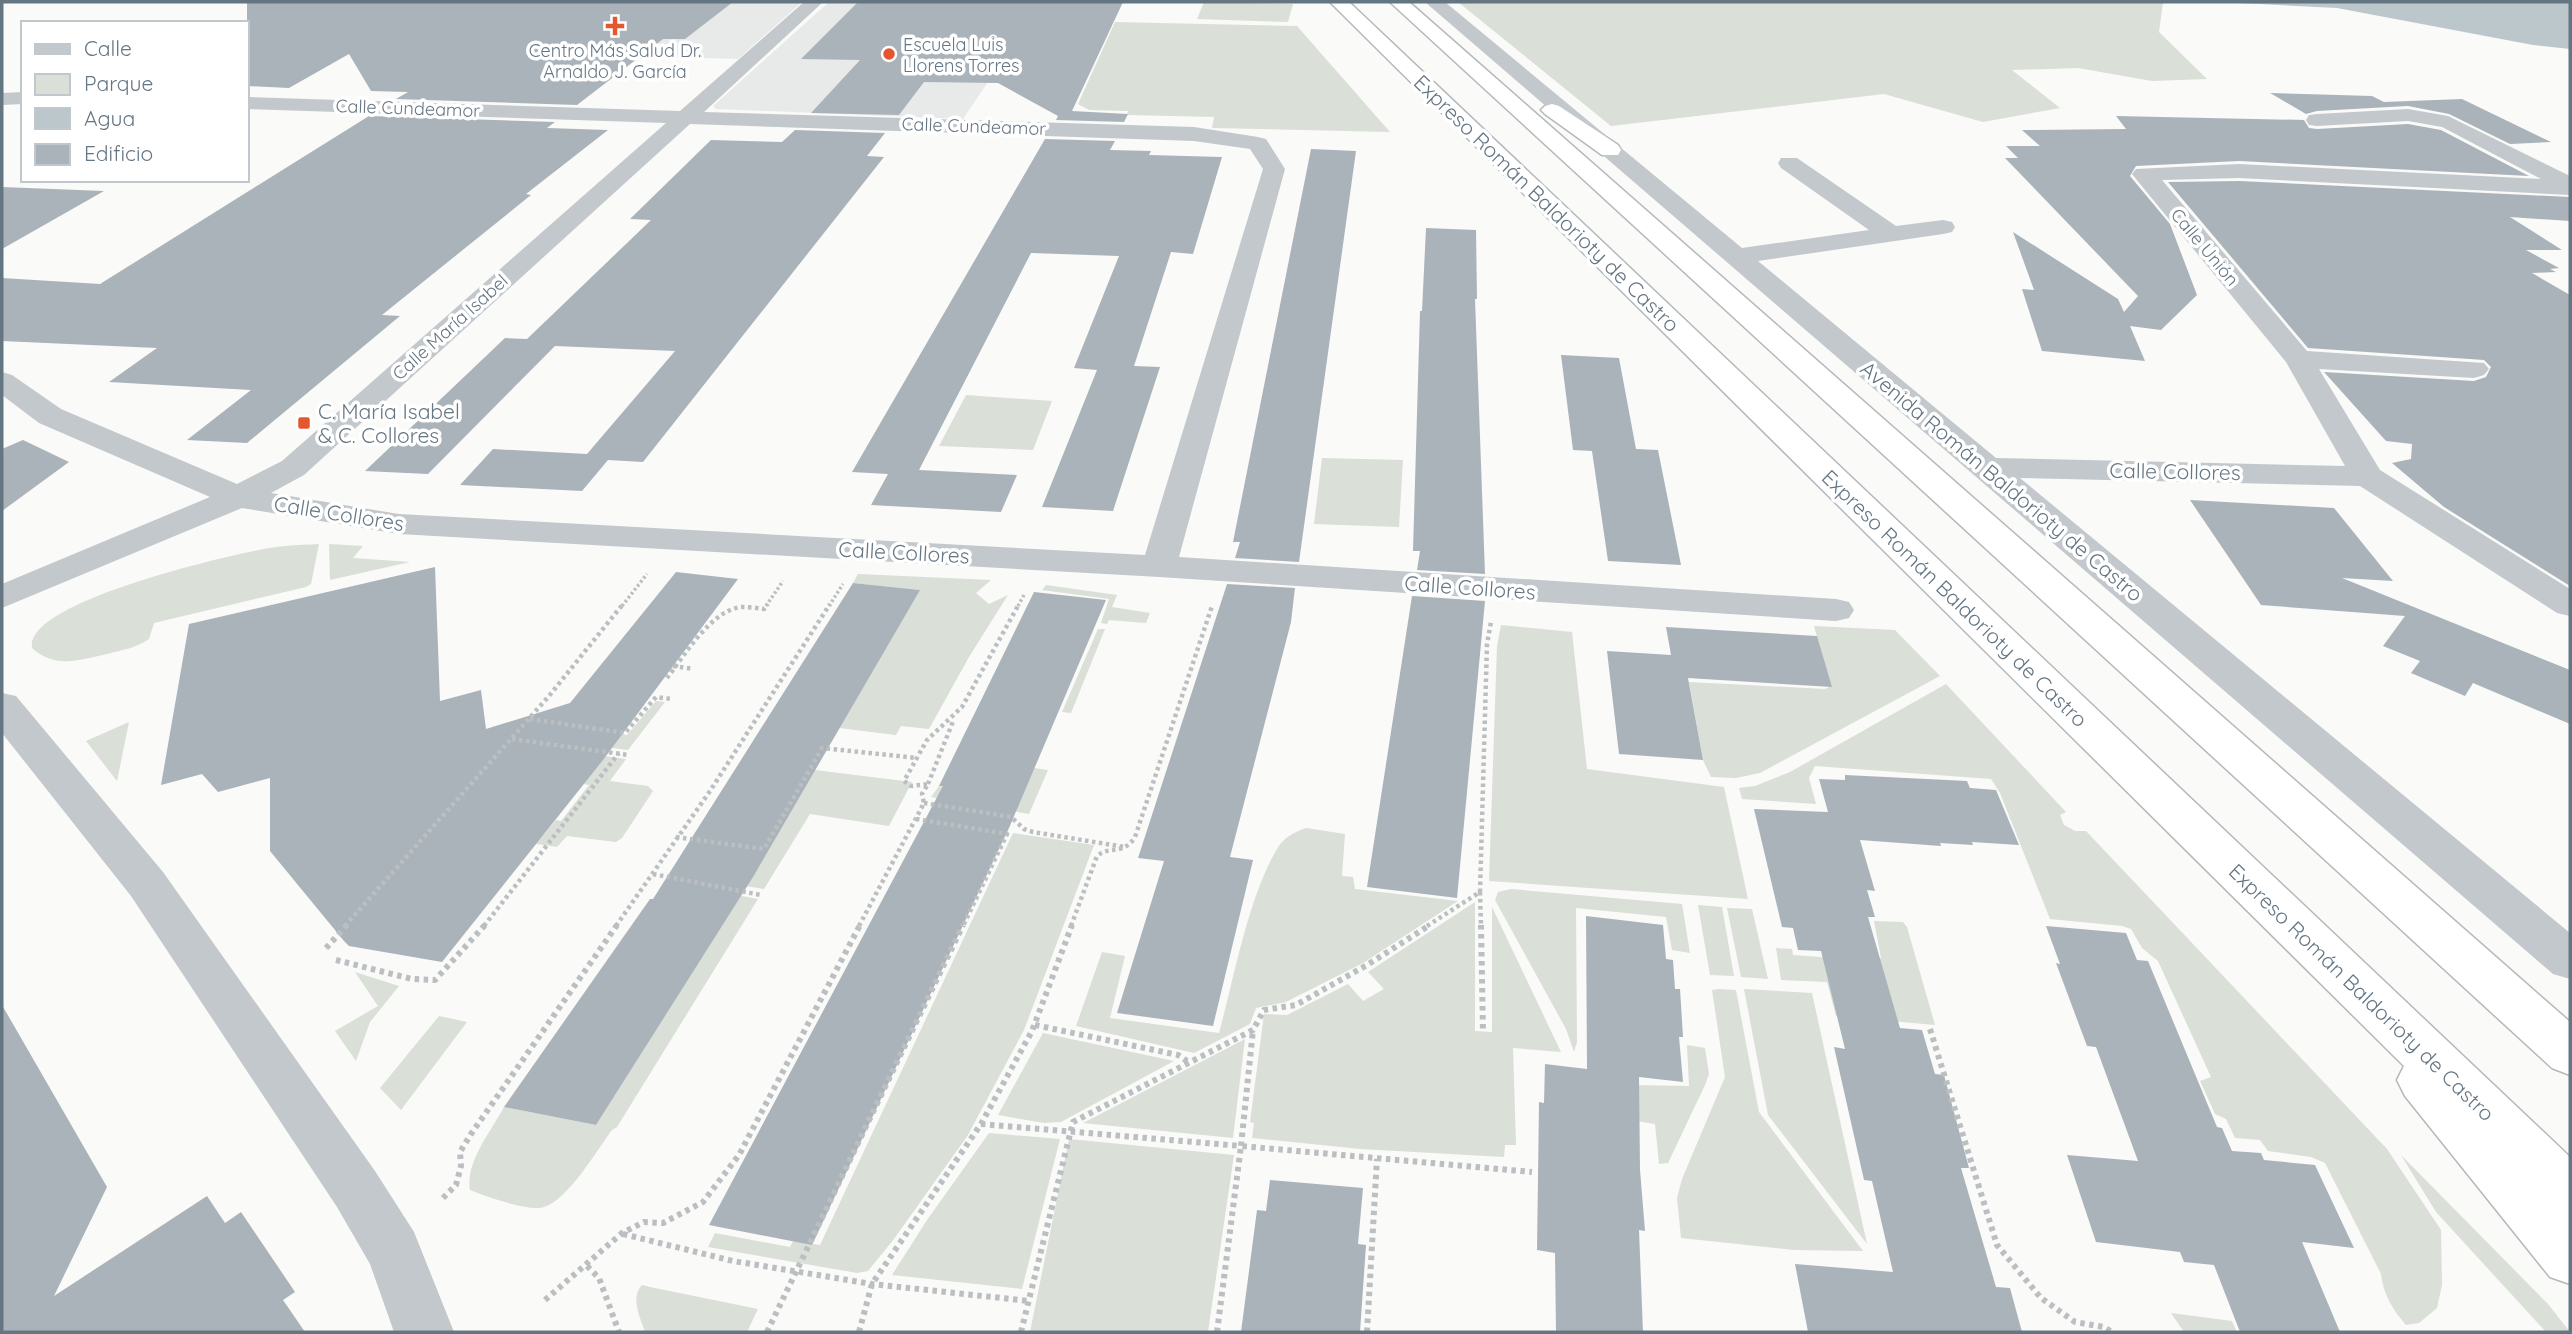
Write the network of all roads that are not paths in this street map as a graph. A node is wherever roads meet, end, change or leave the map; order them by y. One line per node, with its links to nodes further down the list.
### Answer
1 (814, 2): 9 (street, Calle María Isabel)
2 (1339, 2): 28 (highway, Expreso Román Baldorioty de Castro)
3 (1399, 2): 30 (highway)
4 (1406, 2): 11 (highway)
5 (1434, 2): 11 (street, Avenida Román Baldorioty de Castro)
6 (21, 98): 7 (street)
7 (2, 99)
8 (248, 103): 9 (street, Calle Cundeamor)
9 (683, 116): 22 (street, Calle María Isabel); 23 (street, Calle Cundeamor)
10 (2317, 120): 13 (street)
11 (1610, 150): 16 (street, Avenida Román Baldorioty de Castro)
12 (1789, 163): 15 (street)
13 (2570, 186): 17 (street, Calle Unión)
14 (1943, 227): 15 (street)
15 (1891, 234): 16 (street)
16 (1736, 256): 20 (street, Avenida Román Baldorioty de Castro)
17 (2299, 359): 18 (street); 21 (street, Calle Unión)
18 (2474, 369)
19 (2, 381): 22 (street, Calle Collores)
20 (1984, 467): 21 (street, Calle Collores); 29 (street, Avenida Román Baldorioty de Castro)
21 (2367, 476): 25 (street, Calle Unión)
22 (237, 497): 23 (street, Calle Collores); 24 (street, Calle María Isabel)
23 (1159, 566): 26 (street, Calle Collores)
24 (2, 597)
25 (2570, 605)
26 (1836, 610)
27 (2, 706): 33 (street)
28 (2291, 923): 31 (highway, Expreso Román Baldorioty de Castro); 32 (highway)
29 (2570, 960)
30 (2570, 1053)
31 (2570, 1194)
32 (2570, 1257)
33 (424, 1332)

